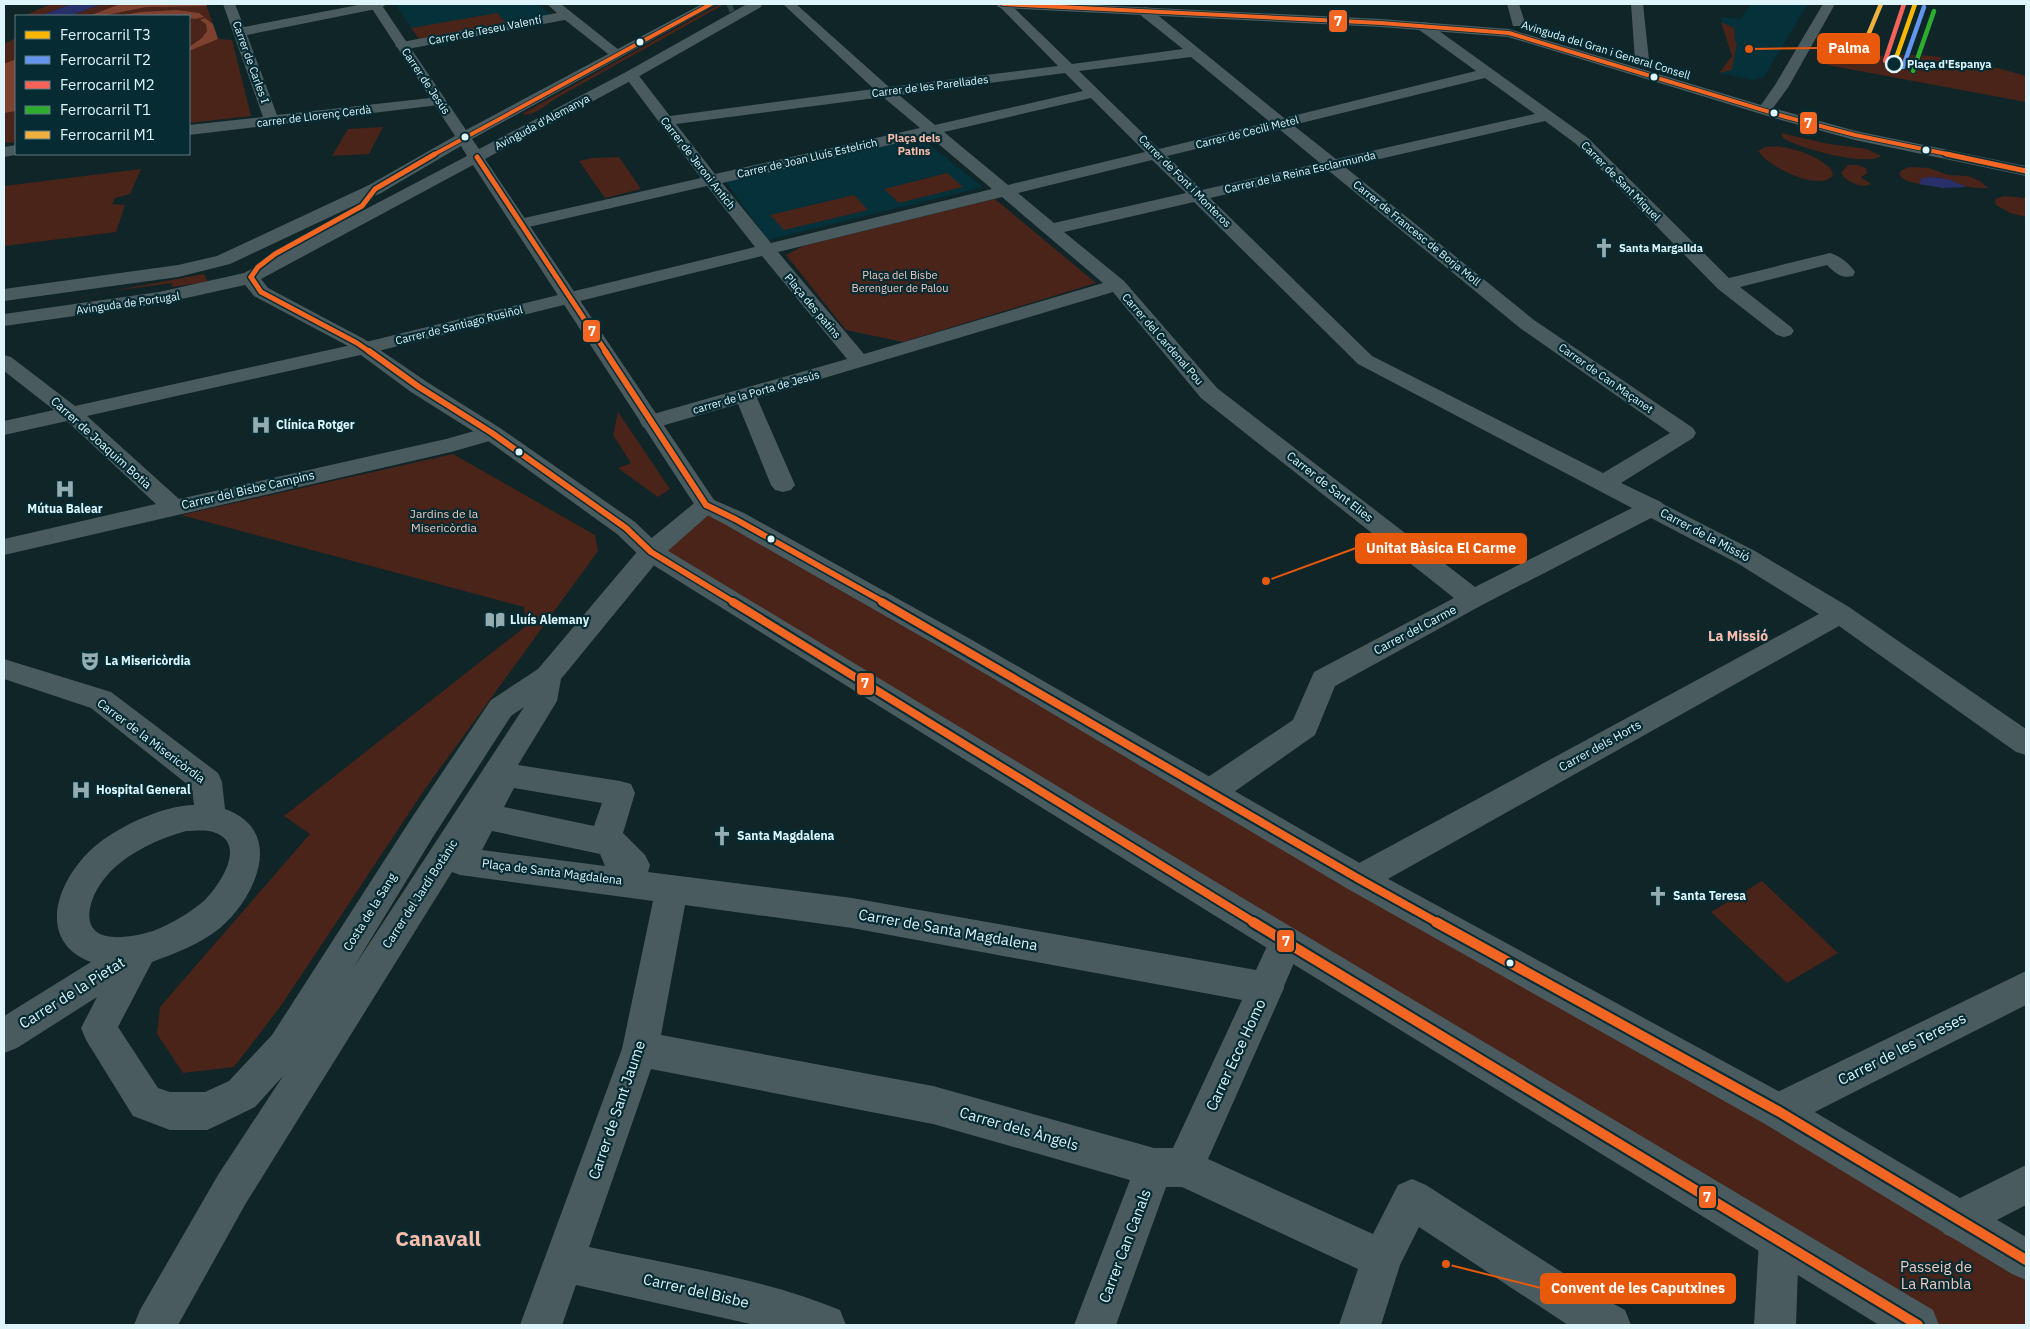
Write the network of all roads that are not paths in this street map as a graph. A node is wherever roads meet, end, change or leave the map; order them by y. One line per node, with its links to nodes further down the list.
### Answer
1 (229, 4): 18 (street, Carrer de Carles I)
2 (377, 4): 18 (street); 19 (street, Carrer de Jesús)
3 (553, 4): 15 (street)
4 (711, 4): 21 (street, Avinguda d'Alemanya)
5 (756, 4): 25 (street, Avinguda d'Alemanya)
6 (789, 4): 26 (street)
7 (1003, 4): 13 (street, Avinguda del Gran i General Consell); 23 (street, Carrer de Font i Monteros)
8 (1232, 4): 14 (street, Avinguda del Gran i General Consell)
9 (1513, 4): 16 (street)
10 (1637, 4): 22 (street)
11 (1829, 4): 29 (street)
12 (727, 6): 30 (street)
13 (1144, 11): 17 (street, Avinguda del Gran i General Consell); 20 (street, Carrer de Francesc de Borja Moll)
14 (1402, 11): 16 (street, Avinguda del Gran i General Consell); 17 (street, Carrer de Sant Miquel)
15 (568, 15): 19 (street, Carrer de Teseu Valentí); 21 (street)
16 (1518, 23): 22 (street, Avinguda del Gran i General Consell)
17 (1423, 26): 24 (street, Carrer de Sant Miquel); 29 (street, Avinguda del Gran i General Consell)
18 (240, 32): 33 (street, Carrer de Carles I)
19 (402, 46): 28 (street, Carrer de Jesús)
20 (1194, 52): 23 (street, Carrer de les Parellades); 35 (street, Carrer de Francesc de Borja Moll)
21 (617, 54): 39 (street, Avinguda d'Alemanya)
22 (1642, 60): 29 (street, Avinguda del Gran i General Consell)
23 (1069, 68): 26 (street, Carrer de les Parellades); 27 (street, Carrer de Font i Monteros)
24 (1487, 72): 31 (street, Carrer de Sant Miquel); 35 (street, Carrer de Cecili Metel)
25 (631, 75): 30 (street, Avinguda d'Alemanya); 34 (street, Carrer de Jeroni Antich)
26 (886, 92): 34 (street, Carrer de les Parellades); 37 (street)
27 (1094, 93): 37 (street, Carrer de Joan Lluís Estelrich); 42 (street, Carrer de Font i Monteros)
28 (439, 101): 33 (street, carrer de Llorenç Cerdà); 39 (street, Carrer de Jesús)
29 (1768, 105): 32 (street); 46 (street)
30 (556, 115): 44 (street, Avinguda d'Alemanya)
31 (1548, 116): 45 (street, Carrer de la Reina Esclarmunda); 58 (street, Carrer de Sant Miquel)
32 (1852, 118)
33 (272, 121): 36 (street, carrer de Llorenç Cerdà)
34 (665, 121): 47 (street, Carrer de Jeroni Antich)
35 (1282, 123): 42 (street, Carrer de Cecili Metel); 45 (street, Carrer de Francesc de Borja Moll)
36 (190, 130)
37 (931, 130): 47 (street, Carrer de Joan Lluís Estelrich); 49 (street)
38 (1938, 137): 40 (street)
39 (463, 138): 44 (street, Carrer de Jesús); 48 (street, Avinguda d'Alemanya)
40 (1956, 141)
41 (2004, 150): 43 (street)
42 (1157, 154): 49 (street, Carrer de Cecili Metel); 50 (street, Carrer de Font i Monteros)
43 (2026, 155)
44 (477, 157): 51 (street, Carrer de Jesús); 56 (street, Avinguda d'Alemanya)
45 (1334, 165): 50 (street, Carrer de la Reina Esclarmunda); 62 (street, Carrer de Francesc de Borja Moll)
46 (2026, 171)
47 (710, 180): 51 (street, Carrer de Joan Lluís Estelrich); 53 (street, Carrer de Jeroni Antich)
48 (375, 189): 54 (street, Avinguda d'Alemanya); 56 (street, Avinguda d'Alemanya)
49 (1007, 191): 52 (street); 53 (street)
50 (1198, 195): 52 (street, Carrer de la Reina Esclarmunda); 65 (street, Carrer de Font i Monteros)
51 (520, 224): 60 (street, Carrer de Jesús)
52 (1052, 229): 57 (street)
53 (767, 250): 60 (street, Carrer de Santiago Rusiñol); 67 (street, Plaça des patins)
54 (178, 271): 59 (street, Avinguda de Portugal)
55 (1846, 272): 58 (street)
56 (251, 277): 61 (street, Avinguda de Portugal); 64 (street)
57 (1117, 285): 67 (street); 68 (street, Carrer del Cardenal Pou)
58 (1725, 285): 63 (street, Carrer de Sant Miquel)
59 (4, 295)
60 (570, 298): 64 (street, Carrer de Santiago Rusiñol); 71 (street, Carrer de Jesús)
61 (4, 320)
62 (1527, 324): 74 (street, Carrer de Can Maçanet)
63 (1784, 331)
64 (365, 349): 70 (street, Carrer de Santiago Rusiñol); 73 (street)
65 (1365, 360): 74 (street, Carrer de la Missió)
66 (4, 361): 70 (street, Carrer de Joaquim Botia)
67 (860, 362): 69 (street, carrer de la Porta de Jesús)
68 (1210, 393): 81 (street, Carrer de Sant Elies)
69 (745, 396): 71 (street, carrer de la Porta de Jesús); 75 (street)
70 (71, 413): 72 (street, Carrer de Santiago Rusiñol); 77 (street, Carrer de Joaquim Botia)
71 (651, 422): 76 (street, Carrer de Jesús)
72 (4, 428)
73 (492, 433): 77 (street, Carrer del Bisbe Campins); 80 (street)
74 (1605, 482): 78 (street, Carrer de la Missió)
75 (783, 485)
76 (706, 505): 80 (street, Carrer del Jardí Botànic); 86 (street)
77 (173, 507): 79 (street, Carrer del Bisbe Campins)
78 (1653, 507): 81 (street, Carrer del Carme); 82 (street, Carrer de la Missió)
79 (4, 546)
80 (651, 552): 84 (street, Carrer del Jardí Botànic); 93 (street)
81 (1473, 599): 86 (street, Carrer del Carme)
82 (1840, 614): 85 (street, Carrer de la Missió); 90 (street, Carrer dels Horts)
83 (4, 669): 88 (street, Carrer de la Misericòrdia)
84 (548, 676): 87 (street, Carrer del Jardí Botànic); 94 (street, Costa de la Sang)
85 (2026, 744)
86 (1210, 792): 90 (street)
87 (489, 795): 89 (street); 89 (street, Plaça de Santa Magdalena); 91 (street, Plaça de Santa Magdalena); 107 (street, Carrer del Jardí Botànic)
88 (210, 818): 94 (street); 94 (street)
89 (612, 842): 91 (street)
90 (1359, 879): 99 (street)
91 (627, 883): 92 (street, Carrer de Santa Magdalena)
92 (672, 890): 96 (street, Carrer de Santa Magdalena); 98 (street, Carrer de Sant Jaume)
93 (1286, 942): 96 (street, Carrer Ecce Homo); 103 (street)
94 (140, 950): 97 (street, Carrer de la Pietat)
95 (2026, 987): 99 (street, Carrer de les Tereses)
96 (1266, 988): 100 (street, Carrer Ecce Homo)
97 (4, 1036)
98 (640, 1048): 100 (street, Carrer dels Àngels); 106 (street, Carrer de Sant Jaume)
99 (1778, 1111): 102 (street)
100 (1169, 1168): 104 (street, Carrer dels Àngels); 110 (street, Carrer Can Canals)
101 (2026, 1184): 102 (street)
102 (1958, 1220): 105 (street)
103 (1779, 1241): 113 (street); 114 (street)
104 (1382, 1259): 111 (street); 112 (street)
105 (2026, 1260)
106 (565, 1262): 108 (street, Carrer de Sant Jaume); 109 (street, Carrer del Bisbe)
107 (155, 1325)
108 (542, 1325)
109 (825, 1325)
110 (1095, 1325)
111 (1360, 1325)
112 (1610, 1325)
113 (1775, 1325)
114 (1918, 1325)

